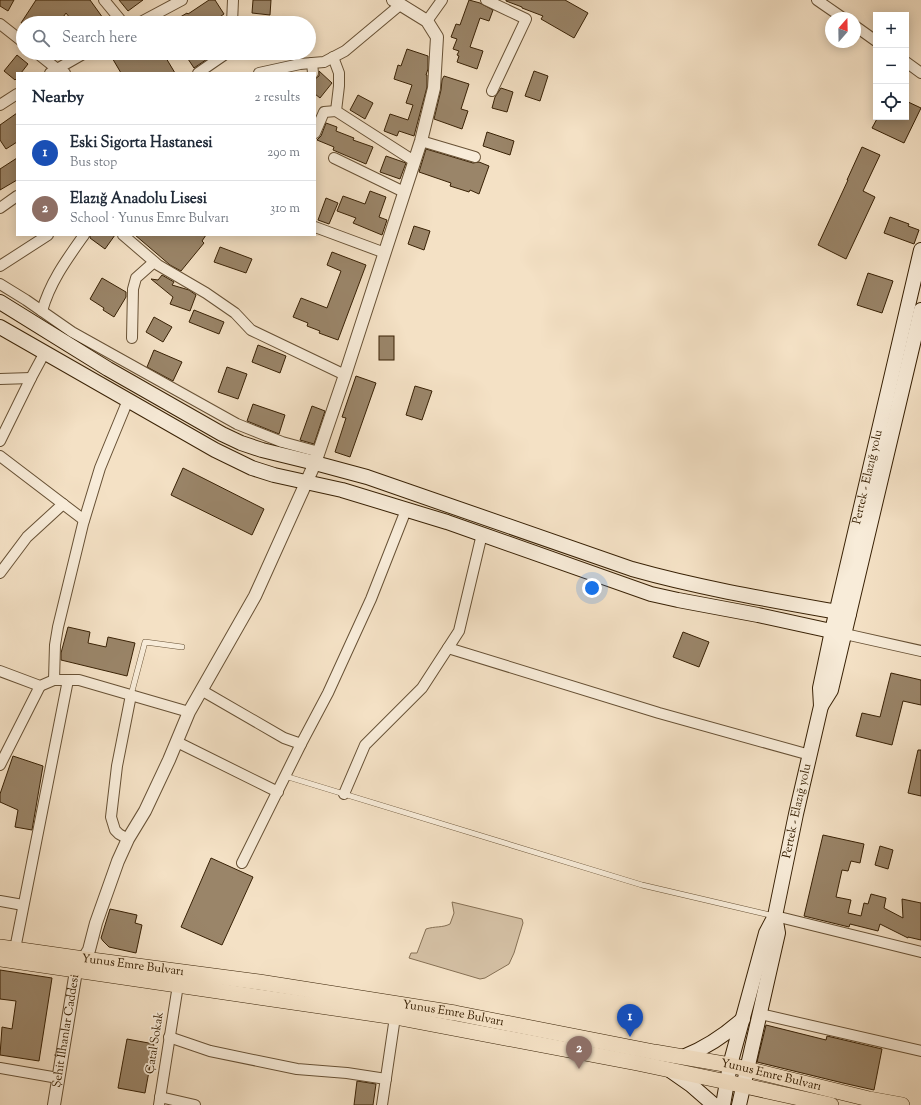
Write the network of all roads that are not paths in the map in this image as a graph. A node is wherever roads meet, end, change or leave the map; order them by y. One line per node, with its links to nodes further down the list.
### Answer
1 (104, 0): 9 (street)
2 (182, 0): 10 (street)
3 (233, 0): 11 (street)
4 (442, 0): 12 (street)
5 (486, 0): 27 (street)
6 (817, 0): 8 (street)
7 (398, 2): 12 (street); 17 (street)
8 (834, 12)
9 (117, 16)
10 (152, 16)
11 (232, 16)
12 (426, 21): 32 (street, Şehit İlhanlar Caddesi)
13 (0, 24): 15 (street)
14 (861, 30): 16 (street)
15 (16, 37)
16 (873, 39)
17 (333, 57): 22 (street); 30 (street)
18 (45, 60): 23 (street)
19 (75, 60): 23 (street)
20 (217, 60): 24 (street)
21 (909, 64): 26 (street)
22 (312, 68): 25 (street)
23 (58, 72)
24 (199, 72)
25 (264, 72)
26 (921, 73)
27 (492, 91)
28 (16, 95): 29 (street)
29 (0, 105)
30 (336, 111): 31 (street); 35 (street)
31 (316, 131)
32 (421, 141): 33 (street); 35 (street, Şehit İlhanlar Caddesi)
33 (475, 157)
34 (334, 158): 36 (street)
35 (414, 161): 36 (street, Şehit İlhanlar Caddesi)
36 (404, 192): 44 (street, Şehit İlhanlar Caddesi)
37 (16, 197): 38 (street)
38 (0, 208)
39 (316, 227): 44 (street)
40 (46, 236): 46 (street)
41 (83, 236): 50 (street)
42 (124, 236): 45 (street)
43 (921, 250): 67 (main road, Pertek - Elazığ yolu)
44 (385, 253): 54 (street, Şehit İlhanlar Caddesi)
45 (154, 262): 52 (street); 54 (street)
46 (0, 266)
47 (0, 284): 50 (street)
48 (0, 302): 60 (main road)
49 (921, 310): 67 (main road, Pertek - Elazığ yolu)
50 (42, 311): 60 (street)
51 (0, 326): 53 (main road)
52 (132, 338)
53 (45, 352): 55 (street); 57 (main road)
54 (345, 375): 60 (street, Şehit İlhanlar Caddesi)
55 (31, 378): 56 (street); 58 (street)
56 (0, 379)
57 (128, 400): 61 (main road); 64 (street)
58 (0, 441)
59 (0, 456): 62 (street)
60 (317, 458): 61 (street, Şehit İlhanlar Caddesi); 67 (main road)
61 (306, 482): 63 (main road); 76 (street, Şehit İlhanlar Caddesi)
62 (63, 504): 64 (street); 66 (street)
63 (406, 510): 65 (main road); 80 (street)
64 (84, 520): 73 (street)
65 (482, 534): 68 (main road); 70 (street)
66 (0, 573)
67 (843, 613): 68 (main road, Pertek - Elazığ yolu)
68 (838, 633): 71 (street); 81 (main road, Pertek - Elazığ yolu)
69 (182, 647): 77 (lane)
70 (448, 648): 81 (street); 85 (street)
71 (921, 652)
72 (0, 671): 75 (street)
73 (54, 680): 74 (street); 75 (street)
74 (68, 680): 77 (street); 89 (street)
75 (40, 686): 82 (street)
76 (201, 690): 78 (street, Şehit İlhanlar Caddesi); 80 (street)
77 (131, 695): 78 (street); 86 (street)
78 (188, 712): 79 (street, Şehit İlhanlar Caddesi)
79 (177, 742): 84 (street); 86 (street, Şehit İlhanlar Caddesi)
80 (301, 744): 83 (street)
81 (810, 755): 90 (main road, Pertek - Elazığ yolu)
82 (0, 765)
83 (285, 776): 84 (street); 85 (lane)
84 (278, 792): 87 (street)
85 (344, 794): 90 (lane)
86 (128, 839): 95 (street, Şehit İlhanlar Caddesi)
87 (242, 863)
88 (0, 901): 89 (street)
89 (23, 905): 92 (street)
90 (775, 916): 93 (street); 97 (main road); 99 (main road)
91 (0, 947): 92 (main road, Yunus Emre Bulvarı)
92 (15, 949): 95 (main road, Yunus Emre Bulvarı)
93 (921, 952)
94 (0, 959): 95 (main road, Yunus Emre Bulvarı)
95 (80, 965): 96 (main road, Yunus Emre Bulvarı); 102 (main road, Yunus Emre Bulvarı); 107 (street, Şehit İlhanlar Caddesi)
96 (178, 985): 98 (main road, Yunus Emre Bulvarı); 100 (street, Çatal Sokak)
97 (760, 1014): 101 (street); 105 (main road)
98 (395, 1017): 106 (main road, Yunus Emre Bulvarı); 108 (street)
99 (743, 1019): 102 (main road); 103 (main road)
100 (169, 1037): 108 (street); 111 (street, Çatal Sokak)
101 (921, 1051)
102 (683, 1057): 103 (main road, Yunus Emre Bulvarı)
103 (730, 1065): 105 (main road, Yunus Emre Bulvarı); 109 (main road)
104 (0, 1068): 107 (street)
105 (746, 1069): 110 (main road); 119 (main road, Yunus Emre Bulvarı)
106 (669, 1070): 109 (main road, Yunus Emre Bulvarı); 115 (main road)
107 (58, 1078): 112 (street, Şehit İlhanlar Caddesi)
108 (386, 1079): 114 (street)
109 (727, 1082): 110 (main road, Yunus Emre Bulvarı); 116 (main road)
110 (743, 1085): 117 (main road); 118 (main road, Yunus Emre Bulvarı)
111 (159, 1101): 113 (street)
112 (54, 1105)
113 (195, 1105)
114 (382, 1105)
115 (714, 1105)
116 (723, 1105)
117 (738, 1105)
118 (831, 1105)
119 (902, 1105)

